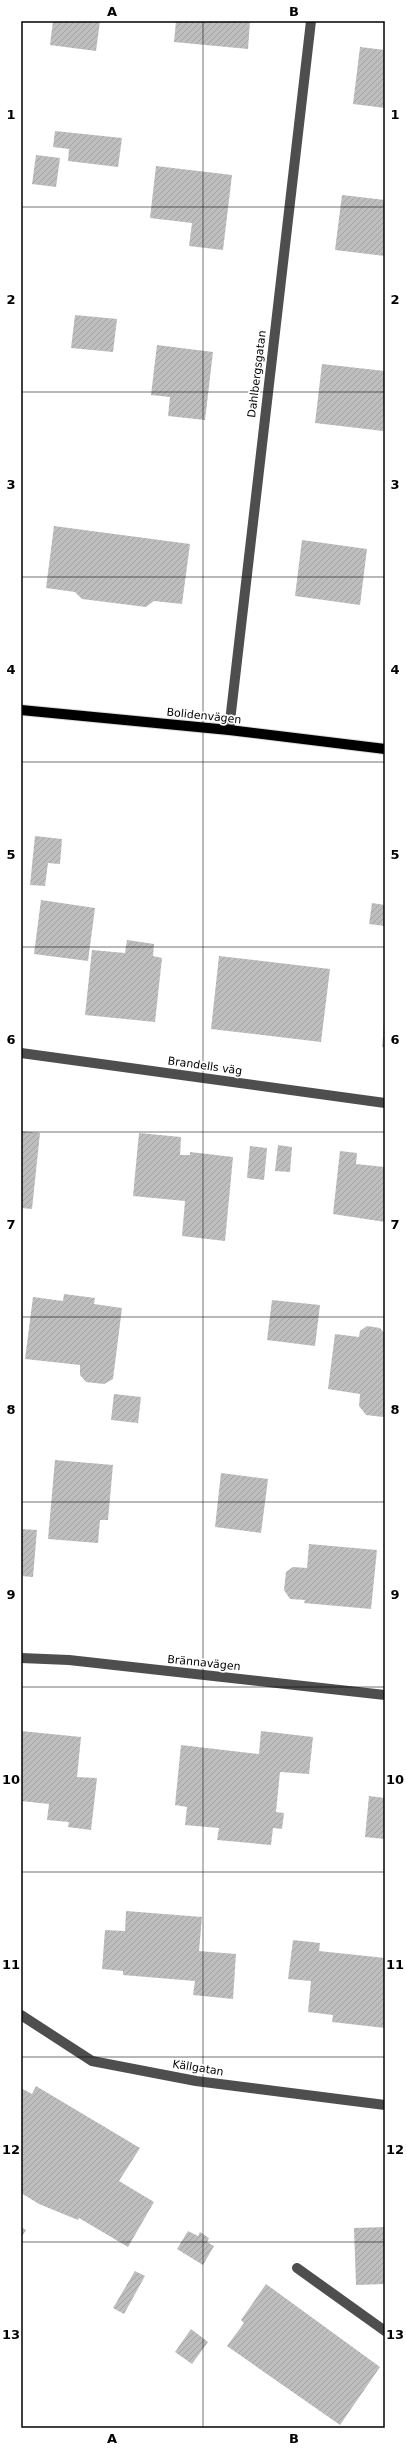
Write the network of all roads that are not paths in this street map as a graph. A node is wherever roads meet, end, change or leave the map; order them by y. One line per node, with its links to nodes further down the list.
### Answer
1 (311, 21): 3 (street, Dahlbergsgatan)
2 (21, 710): 3 (main road, Bolidenvägen)
3 (229, 730): 4 (main road, Bolidenvägen)
4 (385, 749)
5 (21, 1053): 6 (street, Brandells väg)
6 (385, 1103)
7 (21, 1658): 8 (street, Brännavägen)
8 (385, 1695)
9 (21, 2015): 10 (street, Källgatan)
10 (385, 2106)
11 (297, 2268): 12 (street)
12 (385, 2331)

